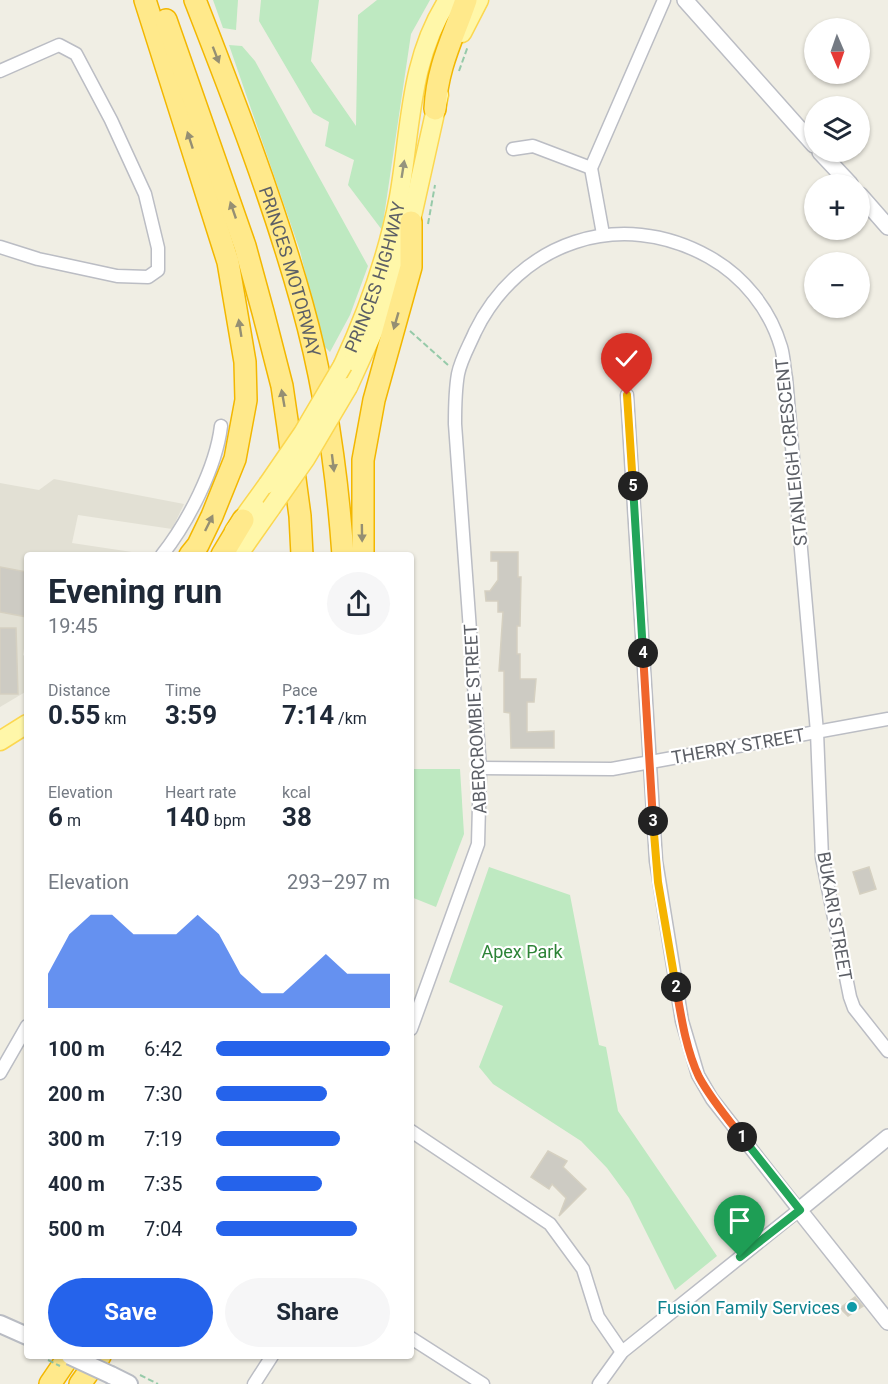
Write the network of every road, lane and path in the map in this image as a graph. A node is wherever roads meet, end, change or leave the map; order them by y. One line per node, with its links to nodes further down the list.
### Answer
1 (146, 0): 31 (highway, one-way to 1)
2 (159, 0): 35 (highway, PRINCES MOTORWAY, one-way to 2)
3 (195, 0): 36 (highway, PRINCES MOTORWAY, one-way to 36)
4 (448, 0): 29 (main road, PRINCES HIGHWAY, one-way to 4, bridge)
5 (466, 0): 12 (highway)
6 (479, 0): 12 (main road, PRINCES HIGHWAY)
7 (664, 0): 16 (street)
8 (685, 0): 13 (street)
9 (470, 43): 11 (path)
10 (0, 71): 23 (street)
11 (456, 79)
12 (435, 109): 21 (main road, PRINCES HIGHWAY)
13 (804, 134)
14 (513, 148): 16 (street)
15 (829, 162): 17 (street)
16 (591, 168): 22 (street)
17 (841, 174)
18 (436, 181): 21 (path)
19 (870, 206): 20 (street)
20 (888, 227)
21 (419, 228): 34 (main road, PRINCES HIGHWAY, bridge); 37 (highway, one-way to 37)
22 (603, 234): 28 (street, STANLEIGH CRESCENT); 42 (street, STANLEIGH CRESCENT)
23 (0, 247)
24 (403, 325): 25 (path)
25 (449, 366)
26 (627, 395): 44 (street)
27 (221, 426): 30 (street)
28 (459, 469): 45 (street, ABERCROMBIE STREET)
29 (243, 520): 32 (main road, PRINCES HIGHWAY); 33 (highway)
30 (164, 552)
31 (192, 552)
32 (216, 552)
33 (224, 552)
34 (240, 552)
35 (302, 552)
36 (343, 552)
37 (363, 552)
38 (24, 713): 40 (main road)
39 (888, 719): 42 (street, THERRY STREET)
40 (0, 726)
41 (24, 726): 43 (main road)
42 (817, 732): 44 (street, THERRY STREET); 48 (street, BUKARI STREET)
43 (0, 741)
44 (649, 762): 45 (street, THERRY STREET); 52 (street)
45 (480, 768): 46 (street, ABERCROMBIE STREET)
46 (414, 1021)
47 (24, 1031): 49 (street)
48 (888, 1051)
49 (0, 1073)
50 (414, 1133): 57 (street)
51 (888, 1137): 52 (street)
52 (800, 1210): 53 (street); 57 (street)
53 (888, 1322)
54 (0, 1324): 55 (main road)
55 (24, 1335)
56 (414, 1340): 68 (street)
57 (622, 1352): 69 (street)
58 (68, 1359): 63 (highway)
59 (76, 1359): 66 (main road, bridge)
60 (77, 1359): 64 (highway)
61 (98, 1359): 65 (highway)
62 (270, 1359): 67 (street)
63 (50, 1384)
64 (60, 1384)
65 (80, 1384)
66 (129, 1384)
67 (254, 1384)
68 (483, 1384)
69 (599, 1384)

